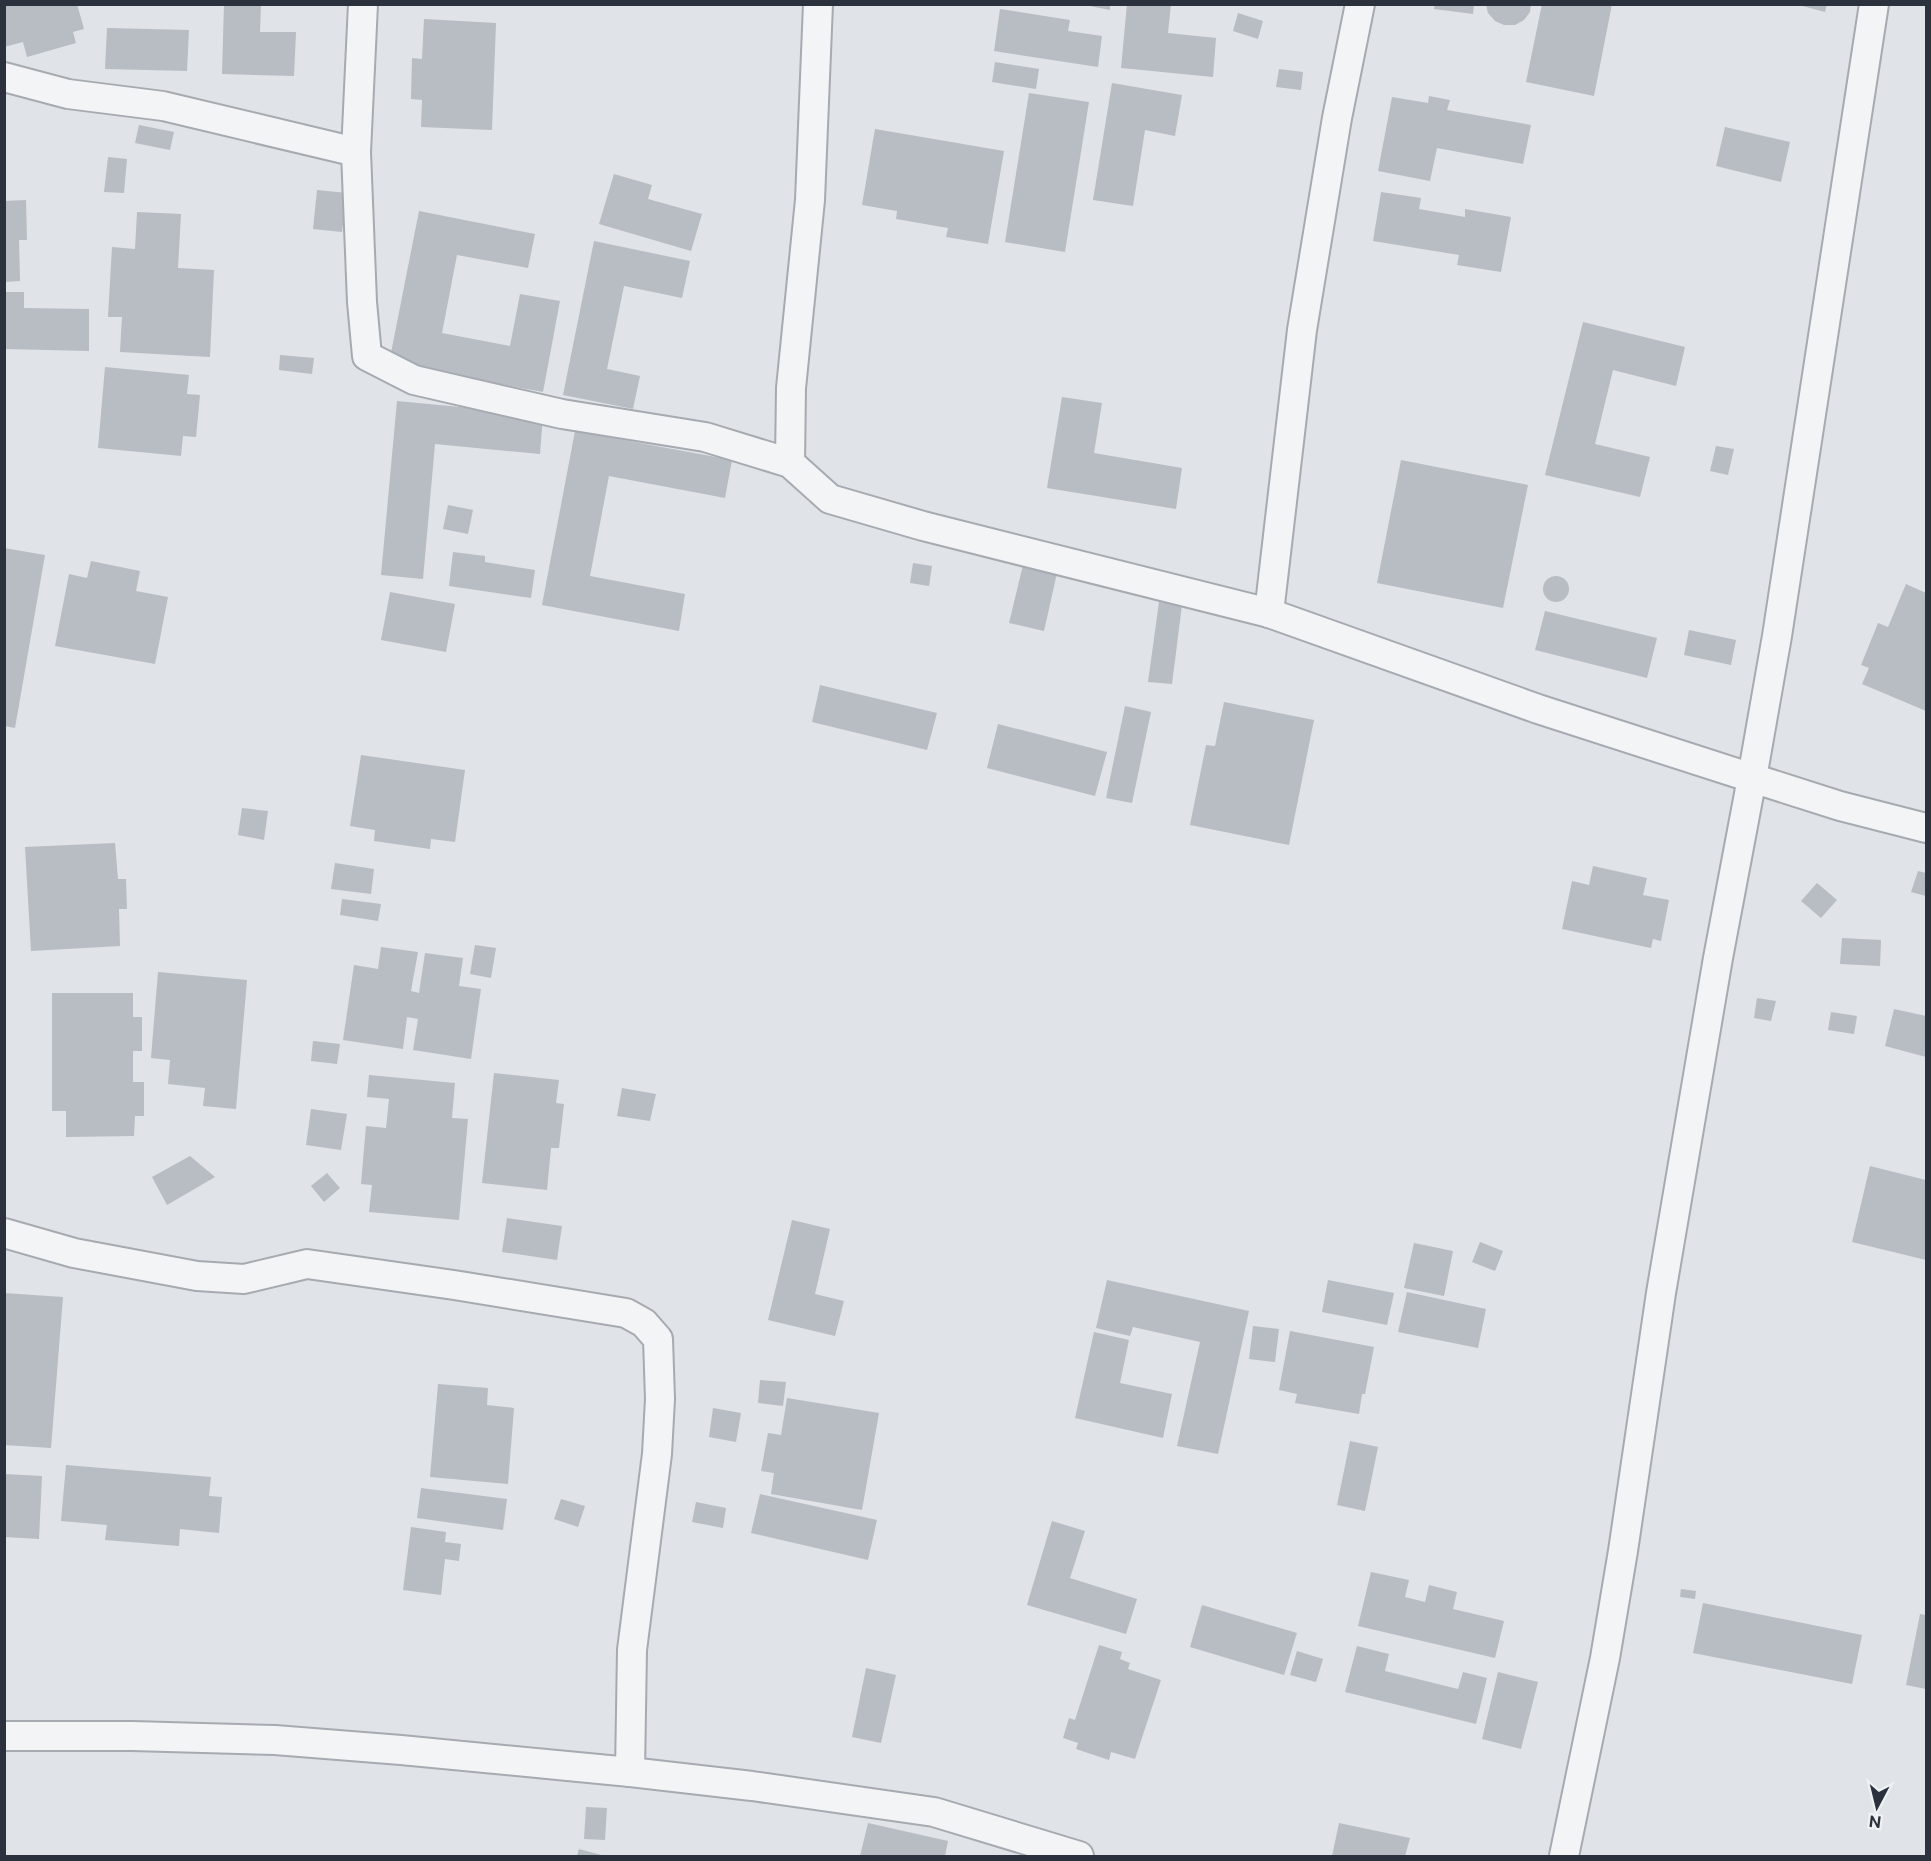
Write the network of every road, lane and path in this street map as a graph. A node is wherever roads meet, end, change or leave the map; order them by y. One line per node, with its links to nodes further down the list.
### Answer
1 (363, 4): 6 (street)
2 (818, 4): 7 (street)
3 (1360, 4): 8 (street)
4 (1874, 4): 9 (street)
5 (4, 77): 6 (street)
6 (356, 152): 7 (street)
7 (790, 462): 8 (street)
8 (1269, 613): 9 (street)
9 (1752, 778): 10 (street); 15 (street)
10 (1926, 828)
11 (4, 1233): 13 (street)
12 (4, 1736): 13 (street)
13 (630, 1772): 14 (street)
14 (1079, 1857)
15 (1564, 1857)

